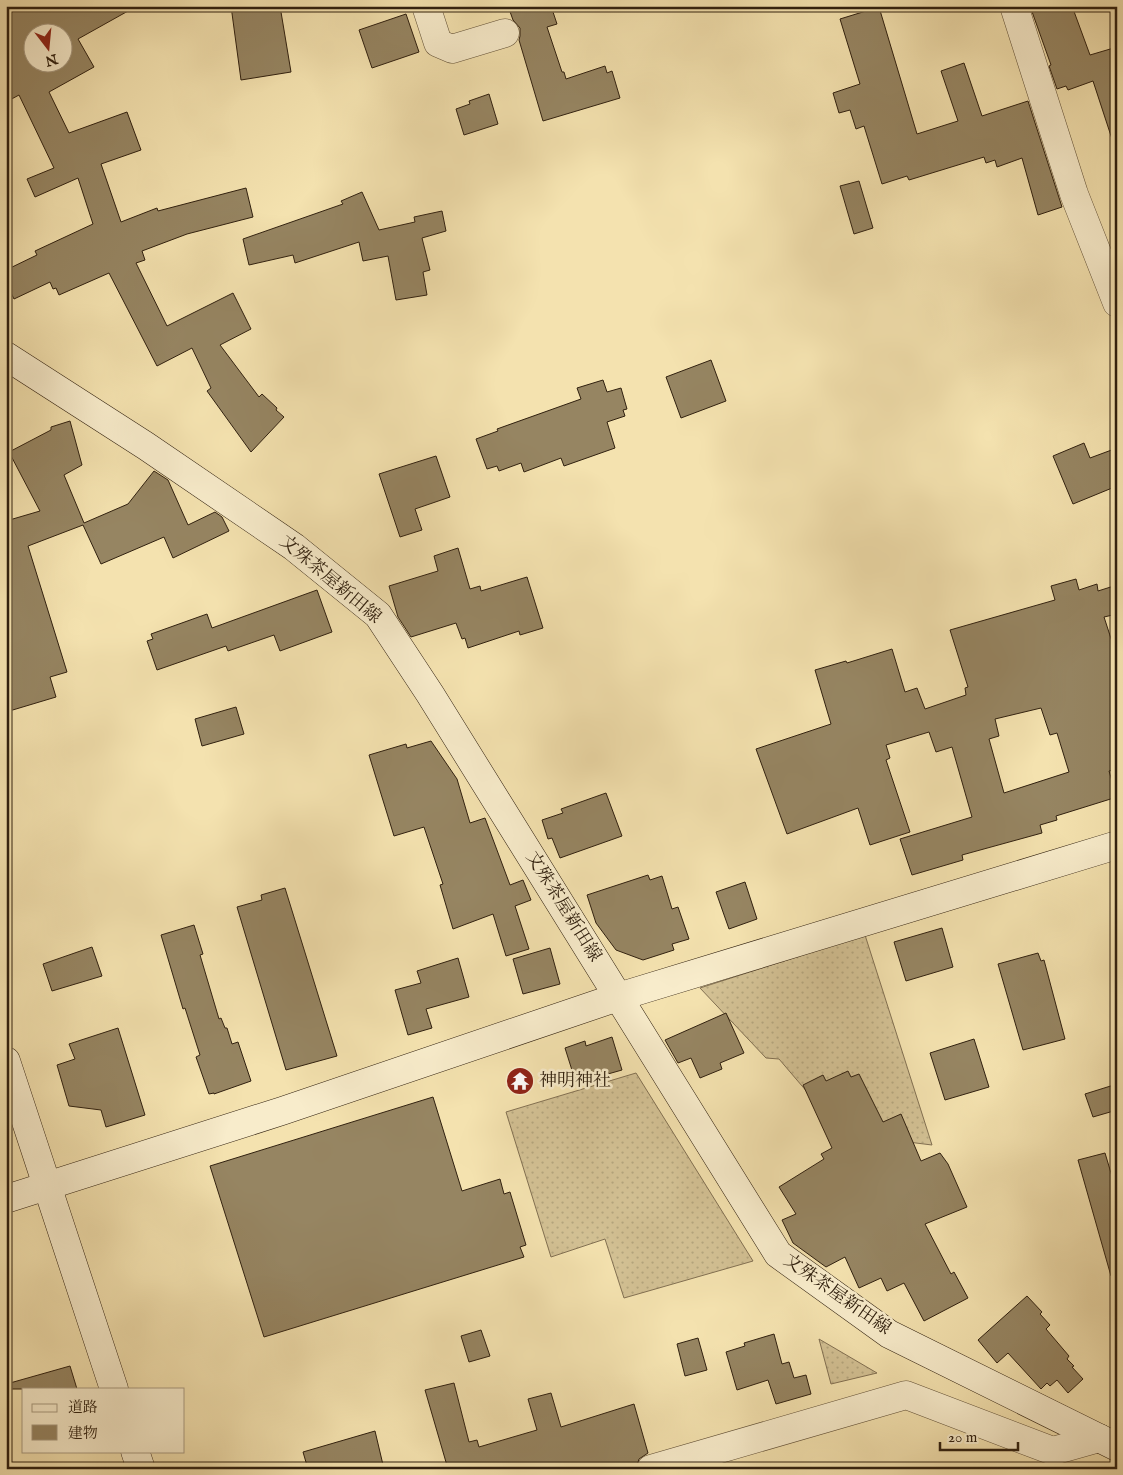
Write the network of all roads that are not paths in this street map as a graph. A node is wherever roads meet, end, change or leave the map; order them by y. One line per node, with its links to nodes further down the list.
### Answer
1 (426, 6): 3 (street)
2 (1014, 6): 4 (street)
3 (505, 33)
4 (1117, 304)
5 (6, 356): 7 (street, 文殊茶屋新田線)
6 (1117, 845): 7 (street)
7 (618, 997): 9 (street); 12 (street, 文殊茶屋新田線)
8 (6, 1060): 9 (street)
9 (47, 1187): 10 (street); 11 (street)
10 (6, 1199)
11 (114, 1388)
12 (1108, 1442): 15 (street)
13 (135, 1452): 14 (street)
14 (141, 1469)
15 (652, 1469)

